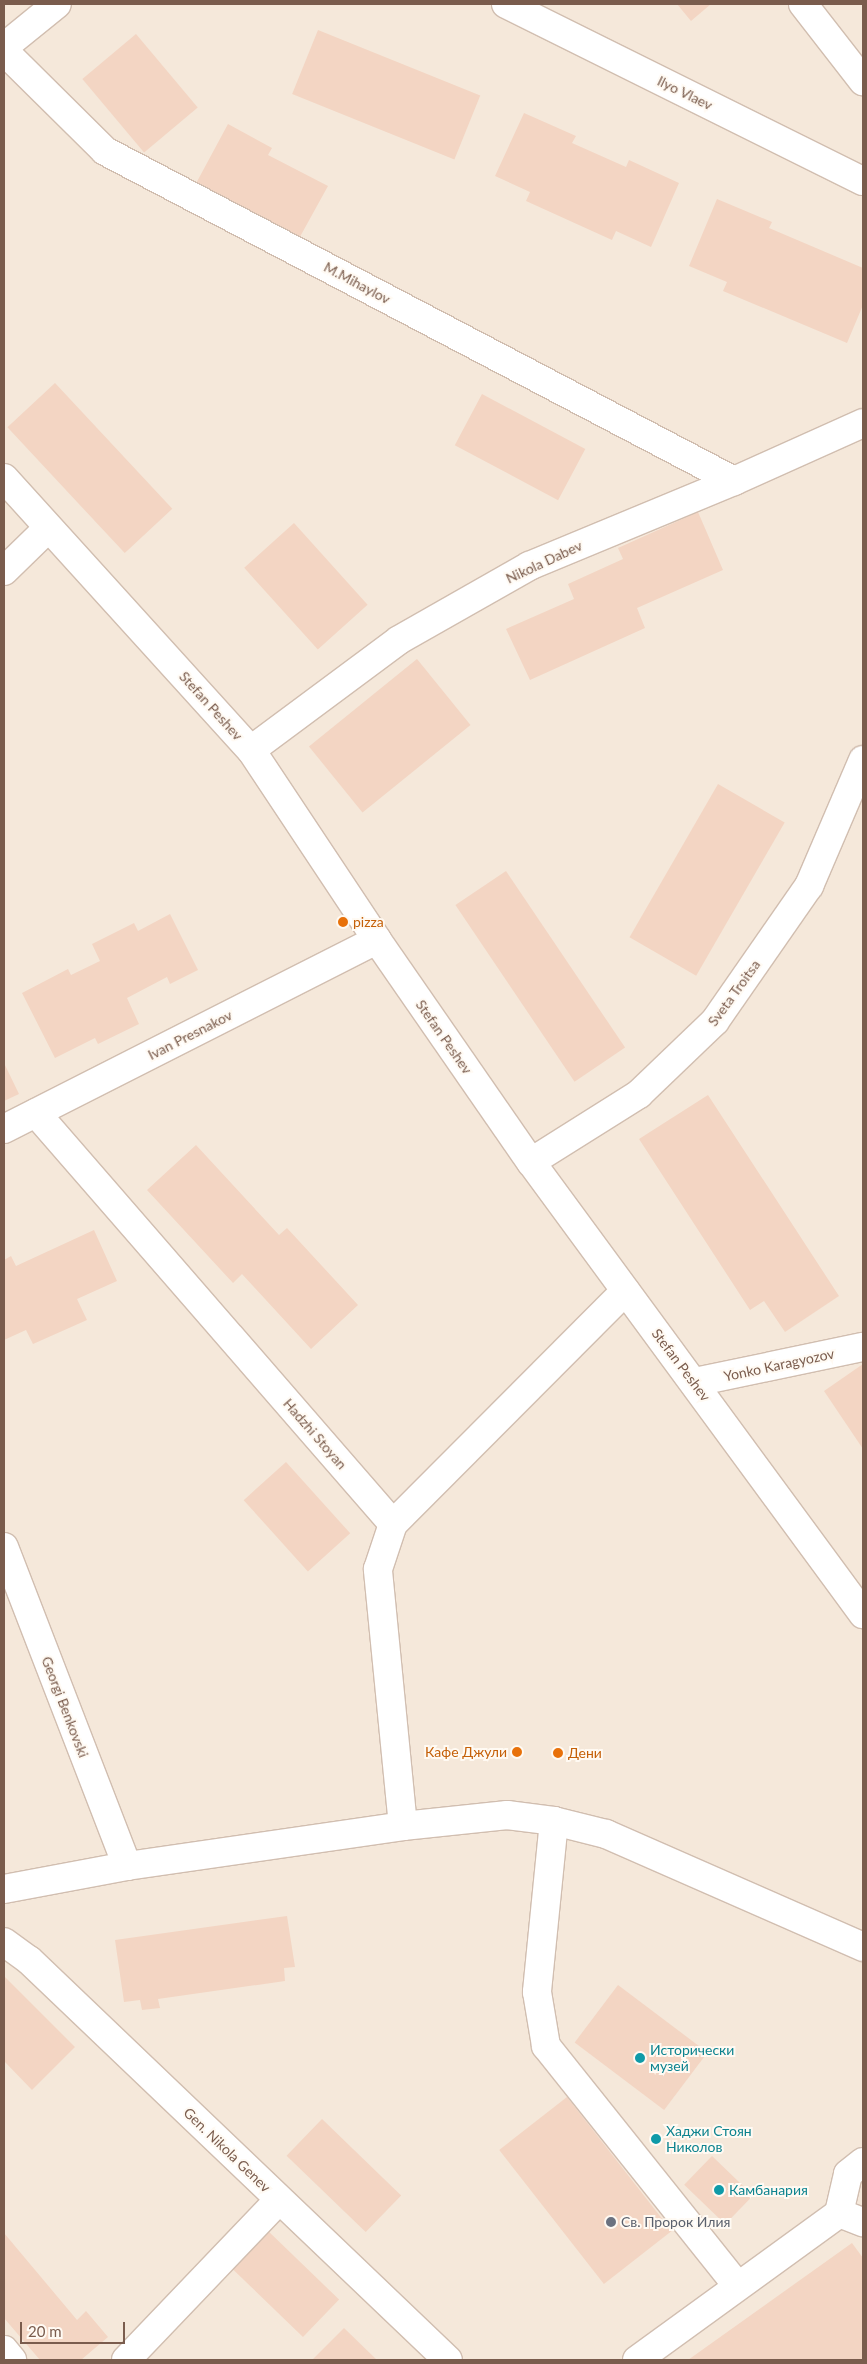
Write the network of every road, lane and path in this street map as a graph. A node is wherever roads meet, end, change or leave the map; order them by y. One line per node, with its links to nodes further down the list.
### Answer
1 (57, 4): 4 (street)
2 (506, 4): 7 (street, Ilyo Vlaev)
3 (803, 4): 6 (street)
4 (4, 47)
5 (4, 51): 10 (street, M.Mihaylov)
6 (863, 81)
7 (863, 181)
8 (863, 423): 10 (street, Nikola Dabev)
9 (4, 478): 11 (street, Stefan Peshev)
10 (734, 482): 13 (street, Nikola Dabev)
11 (48, 528): 12 (street); 13 (street, Stefan Peshev)
12 (4, 571)
13 (251, 750): 15 (street, Stefan Peshev)
14 (862, 771): 18 (street, Sveta Troitsa)
15 (377, 940): 16 (street, Ivan Presnakov); 18 (street, Stefan Peshev)
16 (36, 1114): 17 (street, Ivan Presnakov); 22 (street, Hadzhi Stoyan)
17 (4, 1129)
18 (531, 1162): 19 (street, Stefan Peshev)
19 (625, 1291): 21 (street, Stefan Peshev); 22 (street)
20 (863, 1347): 21 (street, Yonko Karagyozov)
21 (695, 1382): 24 (street, Stefan Peshev)
22 (393, 1524): 26 (street)
23 (4, 1547): 27 (street, Georgi Benkovski)
24 (863, 1614)
25 (554, 1821): 26 (street); 30 (street); 34 (street)
26 (403, 1826): 27 (street)
27 (127, 1866): 28 (street)
28 (4, 1889)
29 (4, 1942): 32 (street, Gen. Nikola Genev)
30 (863, 1946)
31 (863, 2162): 33 (street)
32 (279, 2200): 37 (street); 38 (street, Gen. Nikola Genev)
33 (851, 2218): 34 (street)
34 (737, 2285): 39 (street)
35 (4, 2350): 36 (street)
36 (12, 2360)
37 (126, 2360)
38 (448, 2360)
39 (637, 2360)

